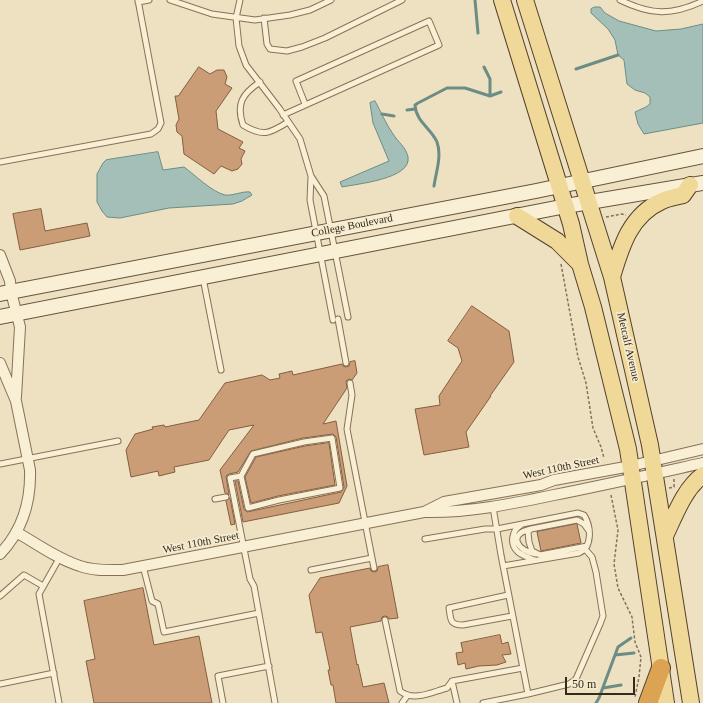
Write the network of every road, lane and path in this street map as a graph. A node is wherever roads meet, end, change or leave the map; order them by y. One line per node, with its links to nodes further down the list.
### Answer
1 (149, 0): 9 (lane)
2 (170, 0): 11 (lane)
3 (240, 0): 11 (lane)
4 (331, 0): 12 (lane)
5 (402, 0): 12 (lane)
6 (502, 0): 22 (main road)
7 (525, 0): 20 (main road, Metcalf Avenue)
8 (620, 0): 10 (lane)
9 (138, 1): 18 (lane)
10 (703, 1)
11 (236, 18): 12 (lane); 13 (lane)
12 (264, 18)
13 (260, 82): 15 (lane); 16 (lane)
14 (305, 104): 14 (lane); 15 (lane)
15 (283, 115): 16 (lane)
16 (288, 122): 19 (lane)
17 (703, 156): 20 (main road, College Boulevard)
18 (0, 162)
19 (311, 176): 28 (lane); 29 (lane)
20 (582, 182): 22 (main road, College Boulevard); 23 (main road, Metcalf Avenue)
21 (696, 184): 23 (main road, College Boulevard); 36 (main road)
22 (560, 186): 24 (main road); 28 (main road, College Boulevard)
23 (588, 203): 24 (main road, College Boulevard); 36 (main road, Metcalf Avenue)
24 (566, 206): 26 (main road, College Boulevard); 34 (main road)
25 (622, 214): 27 (path)
26 (517, 216): 30 (main road, College Boulevard); 34 (main road)
27 (605, 217)
28 (331, 230): 29 (main road, College Boulevard); 30 (lane)
29 (317, 233): 31 (lane); 37 (main road, College Boulevard)
30 (335, 252): 31 (main road, College Boulevard); 40 (lane)
31 (321, 254): 35 (main road, College Boulevard); 42 (lane)
32 (0, 255): 37 (street)
33 (560, 258): 48 (path)
34 (580, 264): 53 (main road)
35 (203, 277): 38 (main road, College Boulevard); 43 (lane)
36 (612, 277): 52 (main road, Metcalf Avenue)
37 (5, 293): 38 (street)
38 (16, 314): 39 (main road, College Boulevard); 45 (street)
39 (0, 316)
40 (348, 317)
41 (0, 363): 45 (street)
42 (346, 363)
43 (221, 370)
44 (350, 383): 63 (lane)
45 (16, 401): 49 (street)
46 (118, 441): 49 (lane)
47 (703, 449): 52 (street, West 110th Street)
48 (604, 458)
49 (28, 459): 51 (lane); 67 (street)
50 (703, 463): 52 (street, West 110th Street)
51 (0, 464)
52 (653, 467): 53 (street, West 110th Street); 69 (main road, Metcalf Avenue)
53 (632, 472): 61 (street, West 110th Street); 62 (street, West 110th Street); 89 (main road)
54 (703, 474): 69 (main road)
55 (673, 475): 57 (path)
56 (241, 476): 56 (lane); 71 (lane)
57 (669, 488)
58 (612, 495): 101 (path)
59 (226, 497): 60 (lane)
60 (215, 499)
61 (493, 507): 62 (street, West 110th Street); 65 (lane)
62 (424, 512): 63 (street, West 110th Street)
63 (366, 523): 71 (street, West 110th Street); 76 (lane)
64 (524, 524): 65 (lane); 68 (lane); 75 (lane)
65 (497, 529): 70 (lane); 78 (lane)
66 (531, 529): 68 (lane); 75 (lane); 75 (lane)
67 (16, 532): 73 (street); 74 (street, West 110th Street)
68 (590, 532): 72 (lane)
69 (665, 536): 104 (main road, Metcalf Avenue)
70 (425, 539)
71 (243, 547): 77 (street, West 110th Street); 84 (lane)
72 (586, 547): 75 (lane); 93 (lane)
73 (0, 554)
74 (60, 557): 77 (street, West 110th Street); 81 (lane)
75 (537, 557): 78 (lane)
76 (372, 558): 79 (lane); 80 (lane)
77 (143, 566): 84 (lane)
78 (503, 566): 82 (lane)
79 (374, 568)
80 (311, 570)
81 (43, 586): 83 (lane); 90 (lane)
82 (508, 595): 85 (lane); 85 (lane)
83 (0, 596)
84 (259, 613): 87 (lane)
85 (512, 616): 88 (lane)
86 (384, 620): 94 (lane)
87 (269, 666): 96 (lane); 97 (lane)
88 (523, 668): 91 (lane); 93 (lane)
89 (661, 668): 102 (highway); 103 (main road)
90 (54, 673): 92 (lane); 95 (lane)
91 (452, 681): 94 (lane); 99 (lane)
92 (0, 684)
93 (528, 694): 100 (lane)
94 (407, 696): 98 (lane)
95 (59, 703)
96 (223, 703)
97 (275, 703)
98 (402, 703)
99 (457, 703)
100 (483, 703)
101 (634, 703)
102 (648, 703)
103 (666, 703)
104 (691, 703)

